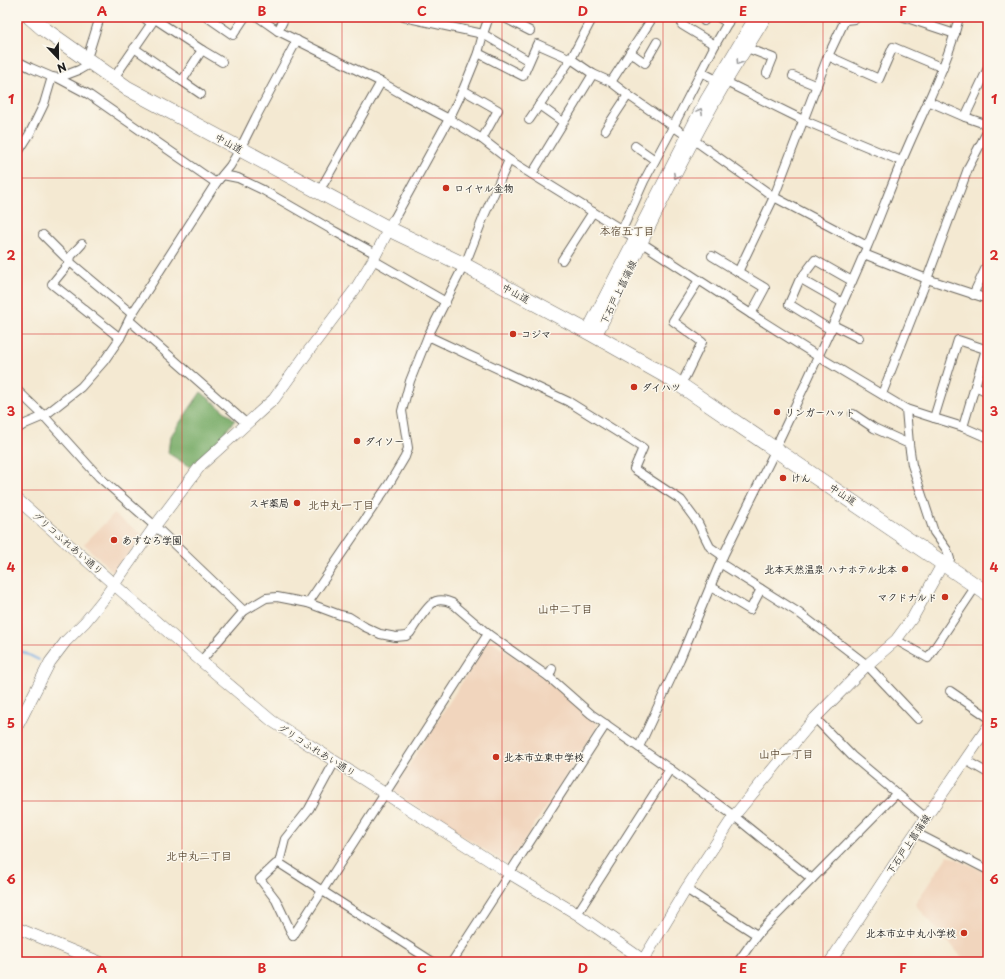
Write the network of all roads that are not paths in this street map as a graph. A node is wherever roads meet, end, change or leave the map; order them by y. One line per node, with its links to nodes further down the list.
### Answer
1 (30, 17): 37 (highway, 中山道)
2 (42, 17): 37 (highway, 中山道)
3 (100, 17): 37 (street)
4 (143, 17): 21 (street)
5 (207, 17): 6 (street)
6 (245, 17)
7 (258, 17): 24 (street)
8 (285, 17): 24 (street)
9 (489, 17): 26 (street)
10 (504, 17): 25 (street)
11 (592, 17): 38 (street)
12 (652, 17): 35 (street)
13 (718, 17): 22 (street)
14 (754, 17): 51 (street, 下石戸上菖蒲線)
15 (766, 17): 32 (street, 下石戸上菖蒲線)
16 (857, 17): 20 (street)
17 (904, 17): 27 (street)
18 (959, 17): 27 (street)
19 (409, 18): 26 (street)
20 (842, 19): 36 (street)
21 (154, 20): 31 (street); 33 (street)
22 (730, 20): 30 (street)
23 (682, 25): 30 (street)
24 (278, 31): 28 (street)
25 (530, 32)
26 (483, 34): 34 (street); 40 (street)
27 (955, 34): 42 (street)
28 (297, 40): 52 (street); 70 (street)
29 (657, 42): 35 (street)
30 (715, 45): 45 (street)
31 (134, 48): 44 (street); 50 (street)
32 (747, 48): 46 (street); 51 (street, 下石戸上菖蒲線, one-way to 51)
33 (202, 50): 41 (street); 50 (street)
34 (478, 52): 40 (street); 55 (street)
35 (630, 52): 53 (street)
36 (828, 56): 42 (street); 54 (street)
37 (90, 58): 44 (highway, 中山道); 49 (street); 70 (highway, 中山道)
38 (570, 59): 40 (street); 47 (street); 59 (street)
39 (17, 61): 49 (street)
40 (529, 61)
41 (222, 62)
42 (943, 68): 58 (street)
43 (988, 68): 60 (street)
44 (118, 72): 70 (highway, 中山道)
45 (702, 72): 51 (street); 65 (street)
46 (767, 73)
47 (593, 74): 53 (street); 64 (street)
48 (793, 76): 54 (street)
49 (55, 78): 72 (street); 78 (street)
50 (182, 81): 56 (street)
51 (722, 81): 63 (street); 68 (street, 下石戸上菖蒲線)
52 (381, 82): 61 (street); 79 (street)
53 (611, 82): 57 (street)
54 (816, 86): 63 (street)
55 (463, 90): 61 (street); 69 (street)
56 (201, 94)
57 (628, 95): 65 (street); 66 (street)
58 (928, 100): 60 (street); 75 (street)
59 (539, 105): 62 (street); 64 (street)
60 (965, 117): 67 (street)
61 (449, 119): 69 (street); 82 (street)
62 (529, 120)
63 (803, 120): 75 (street); 80 (street)
64 (563, 122): 77 (street)
65 (673, 127): 68 (street); 74 (street)
66 (605, 130)
67 (988, 130): 96 (street)
68 (690, 138): 80 (street); 85 (street, 下石戸上菖蒲線)
69 (482, 139): 73 (street)
70 (242, 145): 76 (street); 79 (highway, 中山道); 82 (highway, 中山道)
71 (635, 146): 74 (street)
72 (17, 154)
73 (509, 160): 77 (street); 91 (street)
74 (655, 160): 83 (street)
75 (901, 162): 87 (street)
76 (223, 174): 78 (street); 89 (street)
77 (532, 174): 81 (street)
78 (216, 183): 104 (street)
79 (324, 183): 82 (highway, 中山道)
80 (774, 197): 87 (street); 94 (street)
81 (593, 212): 83 (street); 90 (street)
82 (391, 225): 89 (street); 91 (highway, 中山道)
83 (622, 230): 85 (street)
84 (43, 235): 92 (street)
85 (638, 240): 97 (street); 106 (street, 下石戸上菖蒲線)
86 (82, 244): 92 (street)
87 (866, 250): 96 (street); 98 (street)
88 (712, 256): 94 (street)
89 (375, 257): 101 (street); 121 (street)
90 (562, 260)
91 (466, 261): 101 (street); 106 (highway, 中山道)
92 (70, 262): 104 (street); 108 (street)
93 (988, 263): 99 (street)
94 (738, 272): 103 (street)
95 (801, 279): 98 (street); 102 (street); 105 (street)
96 (927, 279): 99 (street); 116 (street)
97 (699, 280): 103 (street); 112 (street)
98 (852, 281): 102 (street)
99 (973, 295): 100 (street)
100 (988, 300)
101 (446, 302): 107 (street)
102 (842, 303): 105 (street)
103 (750, 314): 111 (street)
104 (131, 318): 108 (street); 121 (street)
105 (832, 327): 109 (street); 111 (street)
106 (594, 328): 112 (highway, 中山道); 126 (highway, 中山道)
107 (428, 336): 129 (street); 135 (street)
108 (120, 338): 119 (street)
109 (859, 338)
110 (987, 350): 113 (street); 120 (street)
111 (819, 357): 116 (street); 126 (street)
112 (685, 377): 126 (highway, 中山道)
113 (975, 386): 115 (street); 122 (street)
114 (17, 390): 119 (street)
115 (988, 392)
116 (882, 394): 117 (street)
117 (906, 409): 120 (street); 125 (street)
118 (853, 414): 125 (street)
119 (44, 416): 123 (street); 128 (street)
120 (934, 418): 122 (street)
121 (247, 424): 128 (street)
122 (963, 427): 124 (street)
123 (17, 429)
124 (988, 438)
125 (909, 444): 130 (street)
126 (777, 445): 129 (street); 130 (highway, 中山道)
127 (17, 498): 131 (street, グリコふれあい通り)
128 (155, 526): 131 (street); 136 (street)
129 (721, 560): 132 (street); 134 (street)
130 (947, 561): 133 (highway, 中山道); 138 (street)
131 (114, 584): 139 (street, グリコふれあい通り); 146 (street)
132 (710, 586): 134 (street); 148 (street)
133 (984, 588): 138 (street)
134 (761, 589): 140 (street)
135 (308, 603): 136 (street); 137 (street)
136 (244, 611): 139 (street)
137 (488, 634): 145 (street); 153 (street)
138 (896, 640): 140 (street)
139 (201, 661): 150 (street, グリコふれあい通り)
140 (867, 665): 143 (street); 144 (street)
141 (950, 691): 142 (street)
142 (988, 716)
143 (815, 718): 154 (street); 155 (street)
144 (918, 719)
145 (606, 724): 148 (street); 160 (street)
146 (17, 727)
147 (988, 727): 149 (street, 下石戸上菖蒲線)
148 (639, 747): 151 (street)
149 (965, 760): 152 (street); 156 (street, 下石戸上菖蒲線)
150 (335, 761): 153 (street, グリコふれあい通り); 158 (street)
151 (670, 769): 155 (street); 164 (street)
152 (988, 773)
153 (386, 794): 160 (street, グリコふれあい通り); 163 (street)
154 (896, 794): 156 (street); 161 (street)
155 (734, 816): 161 (street); 162 (street)
156 (926, 818): 157 (street, 下石戸上菖蒲線)
157 (916, 833): 159 (street); 172 (street, 下石戸上菖蒲線)
158 (279, 863): 163 (street); 163 (street)
159 (988, 870)
160 (509, 873): 164 (street, グリコふれあい通り); 170 (street)
161 (812, 879): 166 (street)
162 (686, 889): 166 (street); 167 (street)
163 (322, 891): 169 (street)
164 (577, 914): 167 (street, グリコふれあい通り)
165 (17, 928): 168 (street)
166 (758, 935): 171 (street)
167 (644, 961)
168 (100, 962)
169 (433, 962)
170 (452, 962)
171 (738, 962)
172 (830, 962)

